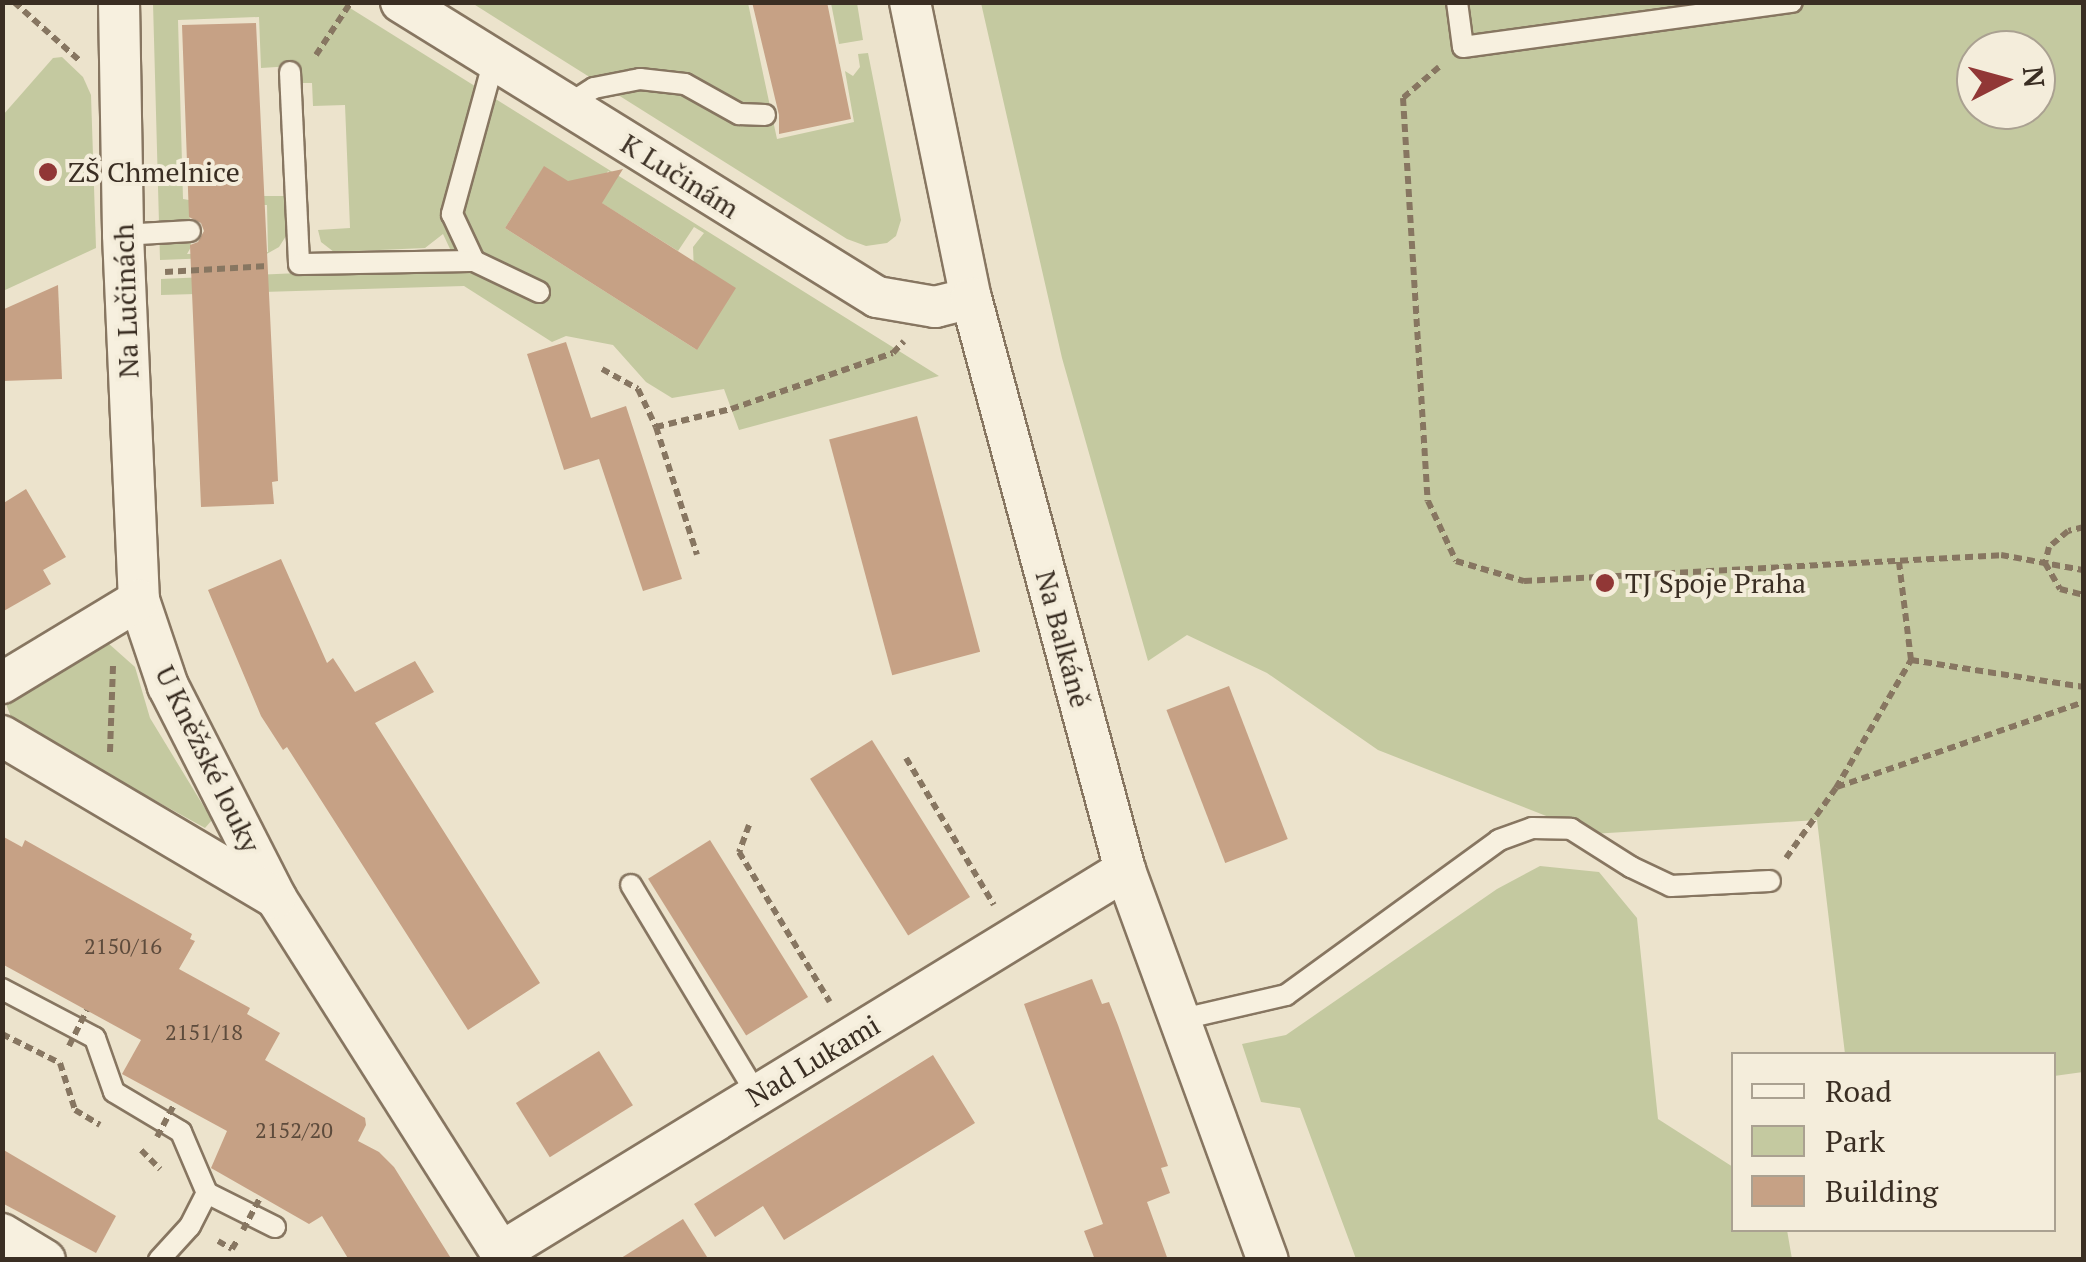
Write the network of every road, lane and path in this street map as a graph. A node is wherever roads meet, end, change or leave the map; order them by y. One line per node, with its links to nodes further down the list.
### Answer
1 (14, 2): 9 (path)
2 (119, 2): 9 (street, Na Lučinách)
3 (351, 2): 11 (path)
4 (401, 2): 10 (street, K Lučinám)
5 (910, 2): 19 (street, Na Balkáně)
6 (1457, 2): 8 (lane)
7 (1792, 2): 8 (lane)
8 (1463, 47): 24 (path)
9 (120, 59): 15 (street, Na Lučinách)
10 (494, 60): 12 (street, K Lučinám); 16 (lane)
11 (290, 72): 17 (lane)
12 (566, 106): 13 (lane); 19 (street, K Lučinám)
13 (765, 115)
14 (190, 232): 15 (lane)
15 (124, 255): 17 (path); 28 (street, Na Lučinách)
16 (474, 261): 17 (lane); 18 (lane)
17 (299, 264)
18 (539, 292)
19 (953, 302): 21 (path); 38 (street, Na Balkáně)
20 (602, 369): 21 (path)
21 (656, 427): 23 (path)
22 (2084, 527): 25 (path)
23 (697, 556)
24 (1899, 562): 25 (path); 29 (path)
25 (2045, 564): 26 (path); 27 (path)
26 (2083, 570)
27 (2084, 595)
28 (124, 610): 30 (street); 36 (path); 41 (street, U Kněžské louky)
29 (1911, 660): 31 (path); 35 (path)
30 (2, 683)
31 (2084, 687)
32 (2084, 702): 35 (path)
33 (2, 736): 36 (street, U Kněžské louky)
34 (906, 758): 42 (path)
35 (1836, 788): 39 (path)
36 (95, 793): 41 (street, U Kněžské louky)
37 (749, 825): 47 (path)
38 (1126, 870): 42 (street, Nad Lukami); 45 (street, Na Balkáně)
39 (1770, 880): 45 (lane)
40 (631, 885): 49 (lane)
41 (276, 898): 61 (street, U Kněžské louky)
42 (1015, 941): 47 (street, Nad Lukami)
43 (4, 994): 54 (lane)
44 (87, 1010): 48 (path, bridge)
45 (1178, 1020): 64 (street, Na Balkáně)
46 (2, 1034): 51 (path)
47 (852, 1036): 49 (street, Nad Lukami)
48 (69, 1046)
49 (757, 1095): 61 (street, Nad Lukami)
50 (175, 1103): 52 (path, bridge)
51 (104, 1128)
52 (157, 1137)
53 (133, 1145): 56 (path)
54 (208, 1193): 56 (lane); 57 (lane)
55 (261, 1196): 58 (path, bridge)
56 (190, 1226): 60 (path); 63 (lane)
57 (276, 1226)
58 (243, 1230)
59 (3, 1235): 62 (street)
60 (232, 1249)
61 (503, 1256)
62 (45, 1260)
63 (159, 1260)
64 (1268, 1260)

